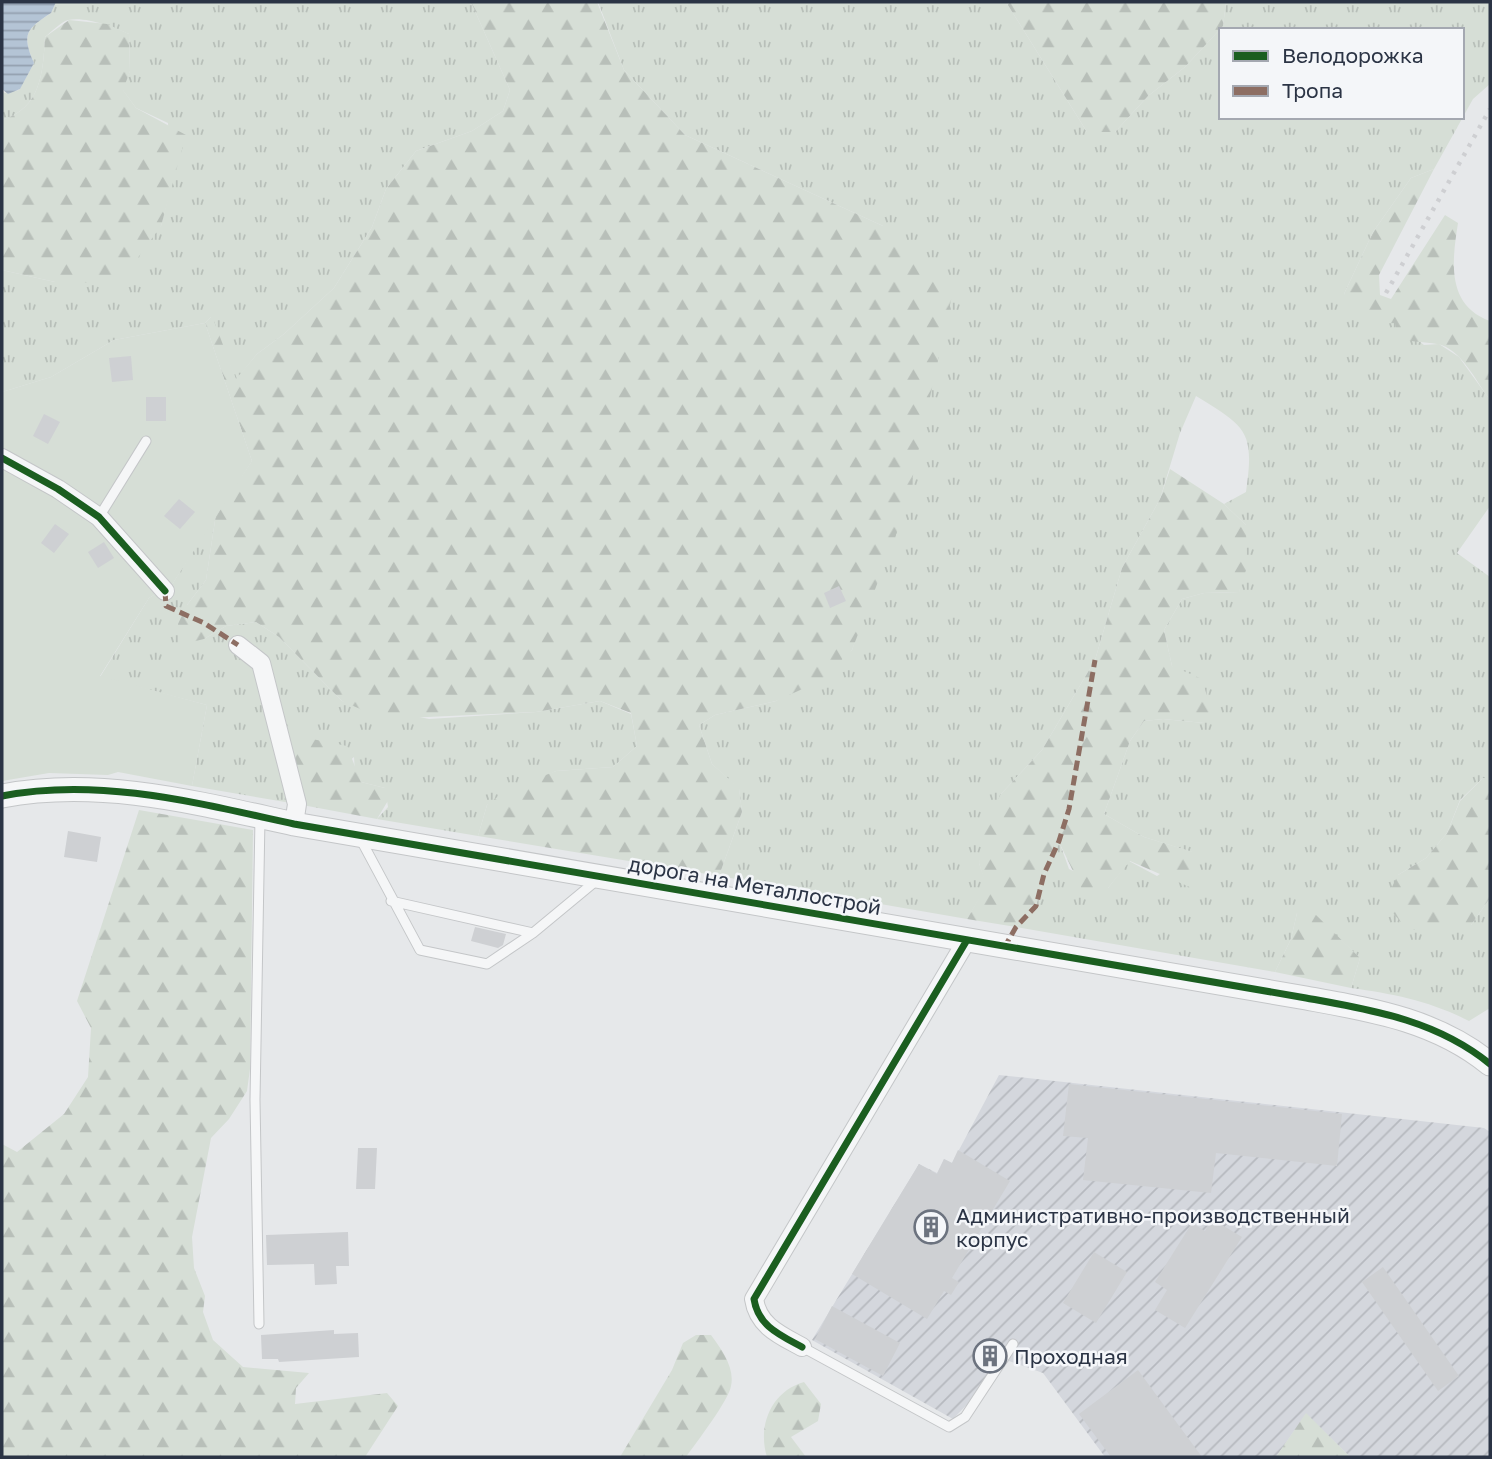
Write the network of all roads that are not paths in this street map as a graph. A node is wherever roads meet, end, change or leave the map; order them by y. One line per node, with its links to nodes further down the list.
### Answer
1 (146, 440): 3 (lane)
2 (2, 458): 3 (street)
3 (99, 517): 4 (street)
4 (165, 591)
5 (238, 645): 8 (street)
6 (2, 796): 7 (street, дорога на Металлострой)
7 (260, 817): 8 (street, дорога на Металлострой); 15 (lane)
8 (294, 824): 9 (street, дорога на Металлострой)
9 (359, 835): 10 (street, дорога на Металлострой); 11 (lane)
10 (604, 875): 12 (lane); 13 (street, дорога на Металлострой)
11 (391, 901): 12 (lane); 12 (lane)
12 (533, 933)
13 (967, 940): 14 (street, дорога на Металлострой); 17 (street)
14 (1490, 1064)
15 (259, 1324)
16 (1013, 1344): 17 (lane)
17 (802, 1347)

